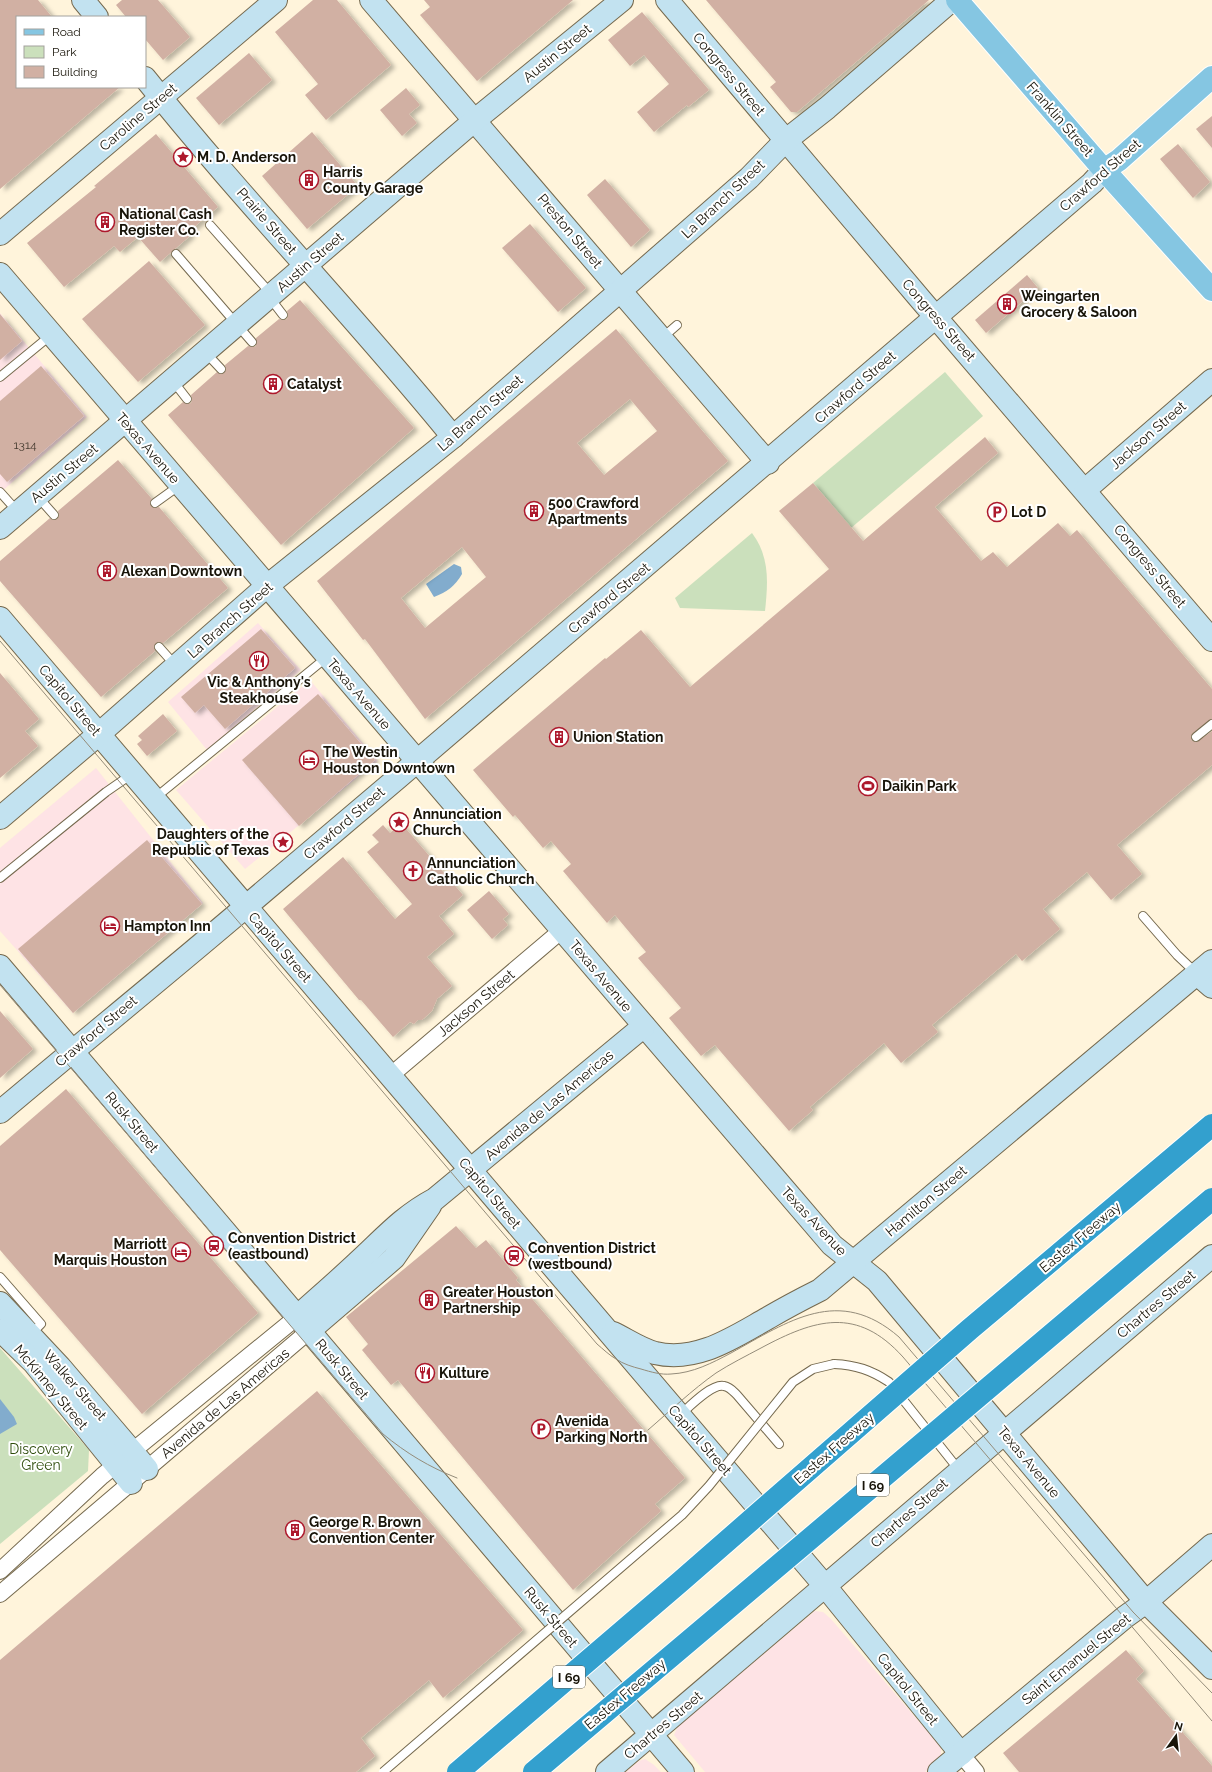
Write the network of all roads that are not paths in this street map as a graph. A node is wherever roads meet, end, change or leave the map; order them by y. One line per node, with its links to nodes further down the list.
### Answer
1 (83, 0): 8 (street)
2 (276, 0): 11 (street, Caroline Street)
3 (371, 0): 12 (street, Preston Street)
4 (622, 0): 12 (street, Austin Street)
5 (667, 0): 13 (street, Congress Street)
6 (952, 0): 13 (street, La Branch Street)
7 (958, 0): 14 (main road, Franklin Street)
8 (95, 16)
9 (1212, 77): 14 (main road, Crawford Street)
10 (146, 79): 11 (street, Prairie Street)
11 (161, 98): 16 (street, Caroline Street); 18 (street, Prairie Street)
12 (475, 120): 18 (street, Austin Street); 21 (street, Preston Street)
13 (785, 141): 21 (street, La Branch Street); 24 (street, Congress Street)
14 (1104, 170): 20 (main road, Franklin Street); 24 (street, Crawford Street)
15 (210, 225): 22 (lane)
16 (0, 234)
17 (176, 254): 25 (lane)
18 (306, 266): 22 (street, Austin Street); 35 (street, Prairie Street)
19 (0, 274): 26 (street, Texas Avenue)
20 (1212, 290)
21 (621, 292): 35 (street, La Branch Street); 36 (street, Preston Street)
22 (271, 296): 23 (lane); 25 (street, Austin Street)
23 (283, 315)
24 (936, 317): 36 (street, Crawford Street); 38 (street, Congress Street)
25 (237, 326): 27 (lane); 28 (street, Austin Street)
26 (51, 334): 30 (lane); 34 (street, Texas Avenue)
27 (252, 342)
28 (205, 352): 29 (lane); 31 (street, Austin Street)
29 (221, 369)
30 (0, 377)
31 (173, 380): 33 (lane); 34 (street, Austin Street)
32 (1212, 380): 38 (street, Jackson Street)
33 (187, 399)
34 (126, 421): 37 (street, Texas Avenue); 40 (street, Austin Street)
35 (453, 437): 45 (street, La Branch Street)
36 (768, 463): 54 (street, Crawford Street)
37 (180, 484): 41 (lane); 45 (street, Texas Avenue)
38 (1085, 490): 47 (street, Congress Street)
39 (0, 492): 42 (lane)
40 (38, 496): 42 (street, Austin Street); 43 (lane)
41 (156, 503)
42 (18, 512): 44 (street, Austin Street)
43 (54, 515)
44 (0, 528)
45 (267, 586): 49 (street, Texas Avenue); 50 (street, La Branch Street)
46 (0, 618): 52 (street, Capitol Street)
47 (1212, 640)
48 (159, 647): 50 (lane)
49 (327, 656): 54 (street, Texas Avenue); 56 (lane)
50 (177, 667): 52 (street, La Branch Street)
51 (1212, 724): 53 (lane)
52 (99, 734): 55 (street, Capitol Street); 57 (street, La Branch Street)
53 (1196, 737)
54 (417, 761): 59 (street, Crawford Street); 61 (street, Texas Avenue)
55 (133, 774): 56 (street, Capitol Street); 58 (lane)
56 (154, 798): 59 (street, Capitol Street)
57 (0, 818)
58 (0, 878)
59 (246, 907): 65 (street, Crawford Street); 66 (street, Capitol Street)
60 (1143, 916): 63 (lane)
61 (562, 930): 64 (street, Texas Avenue); 66 (street, Jackson Street)
62 (0, 966): 65 (street, Rusk Street)
63 (1207, 974): 72 (street, Hamilton Street)
64 (644, 1026): 69 (street, Avenida de Las Americas); 72 (street, Texas Avenue)
65 (72, 1051): 67 (street, Crawford Street); 75 (street, Rusk Street)
66 (390, 1076): 69 (street, Capitol Street)
67 (0, 1112)
68 (1212, 1125): 95 (highway, Eastex Freeway / I 69, bridge)
69 (470, 1170): 75 (street, Avenida de Las Americas); 76 (street, Capitol Street)
70 (1212, 1199): 96 (highway, Eastex Freeway / I 69, bridge)
71 (1212, 1256): 80 (street, Chartres Street)
72 (853, 1262): 76 (street, Hamilton Street); 80 (street, Texas Avenue)
73 (0, 1277): 78 (lane)
74 (0, 1303): 78 (street, Walker Street)
75 (303, 1324): 82 (street, Avenida de Las Americas); 83 (street, Avenida de Las Americas); 92 (street, Rusk Street)
76 (605, 1328): 79 (street, Capitol Street)
77 (0, 1330): 78 (street, McKinney Street)
78 (24, 1341): 82 (street, Walker Street)
79 (680, 1415): 81 (lane); 88 (street, Capitol Street)
80 (1004, 1432): 84 (street, Chartres Street); 90 (street, Texas Avenue)
81 (779, 1444)
82 (124, 1458): 83 (street, Walker Street); 85 (street); 87 (street, Avenida de Las Americas)
83 (147, 1469): 85 (street, Avenida de Las Americas)
84 (959, 1471): 88 (street, Chartres Street); 94 (lane, bridge)
85 (131, 1483): 89 (street, Avenida de Las Americas)
86 (1212, 1545): 90 (street, Saint Emanuel Street)
87 (0, 1571)
88 (825, 1586): 92 (street, Chartres Street); 93 (street, Capitol Street)
89 (0, 1594)
90 (1146, 1602): 91 (street, Texas Avenue); 93 (street, Saint Emanuel Street)
91 (1212, 1668)
92 (651, 1735): 97 (street, Chartres Street); 98 (street, Rusk Street)
93 (961, 1754): 99 (street, Saint Emanuel Street); 100 (street, Capitol Street)
94 (382, 1772)
95 (458, 1772)
96 (534, 1772)
97 (607, 1772)
98 (683, 1772)
99 (939, 1772)
100 (976, 1772)

